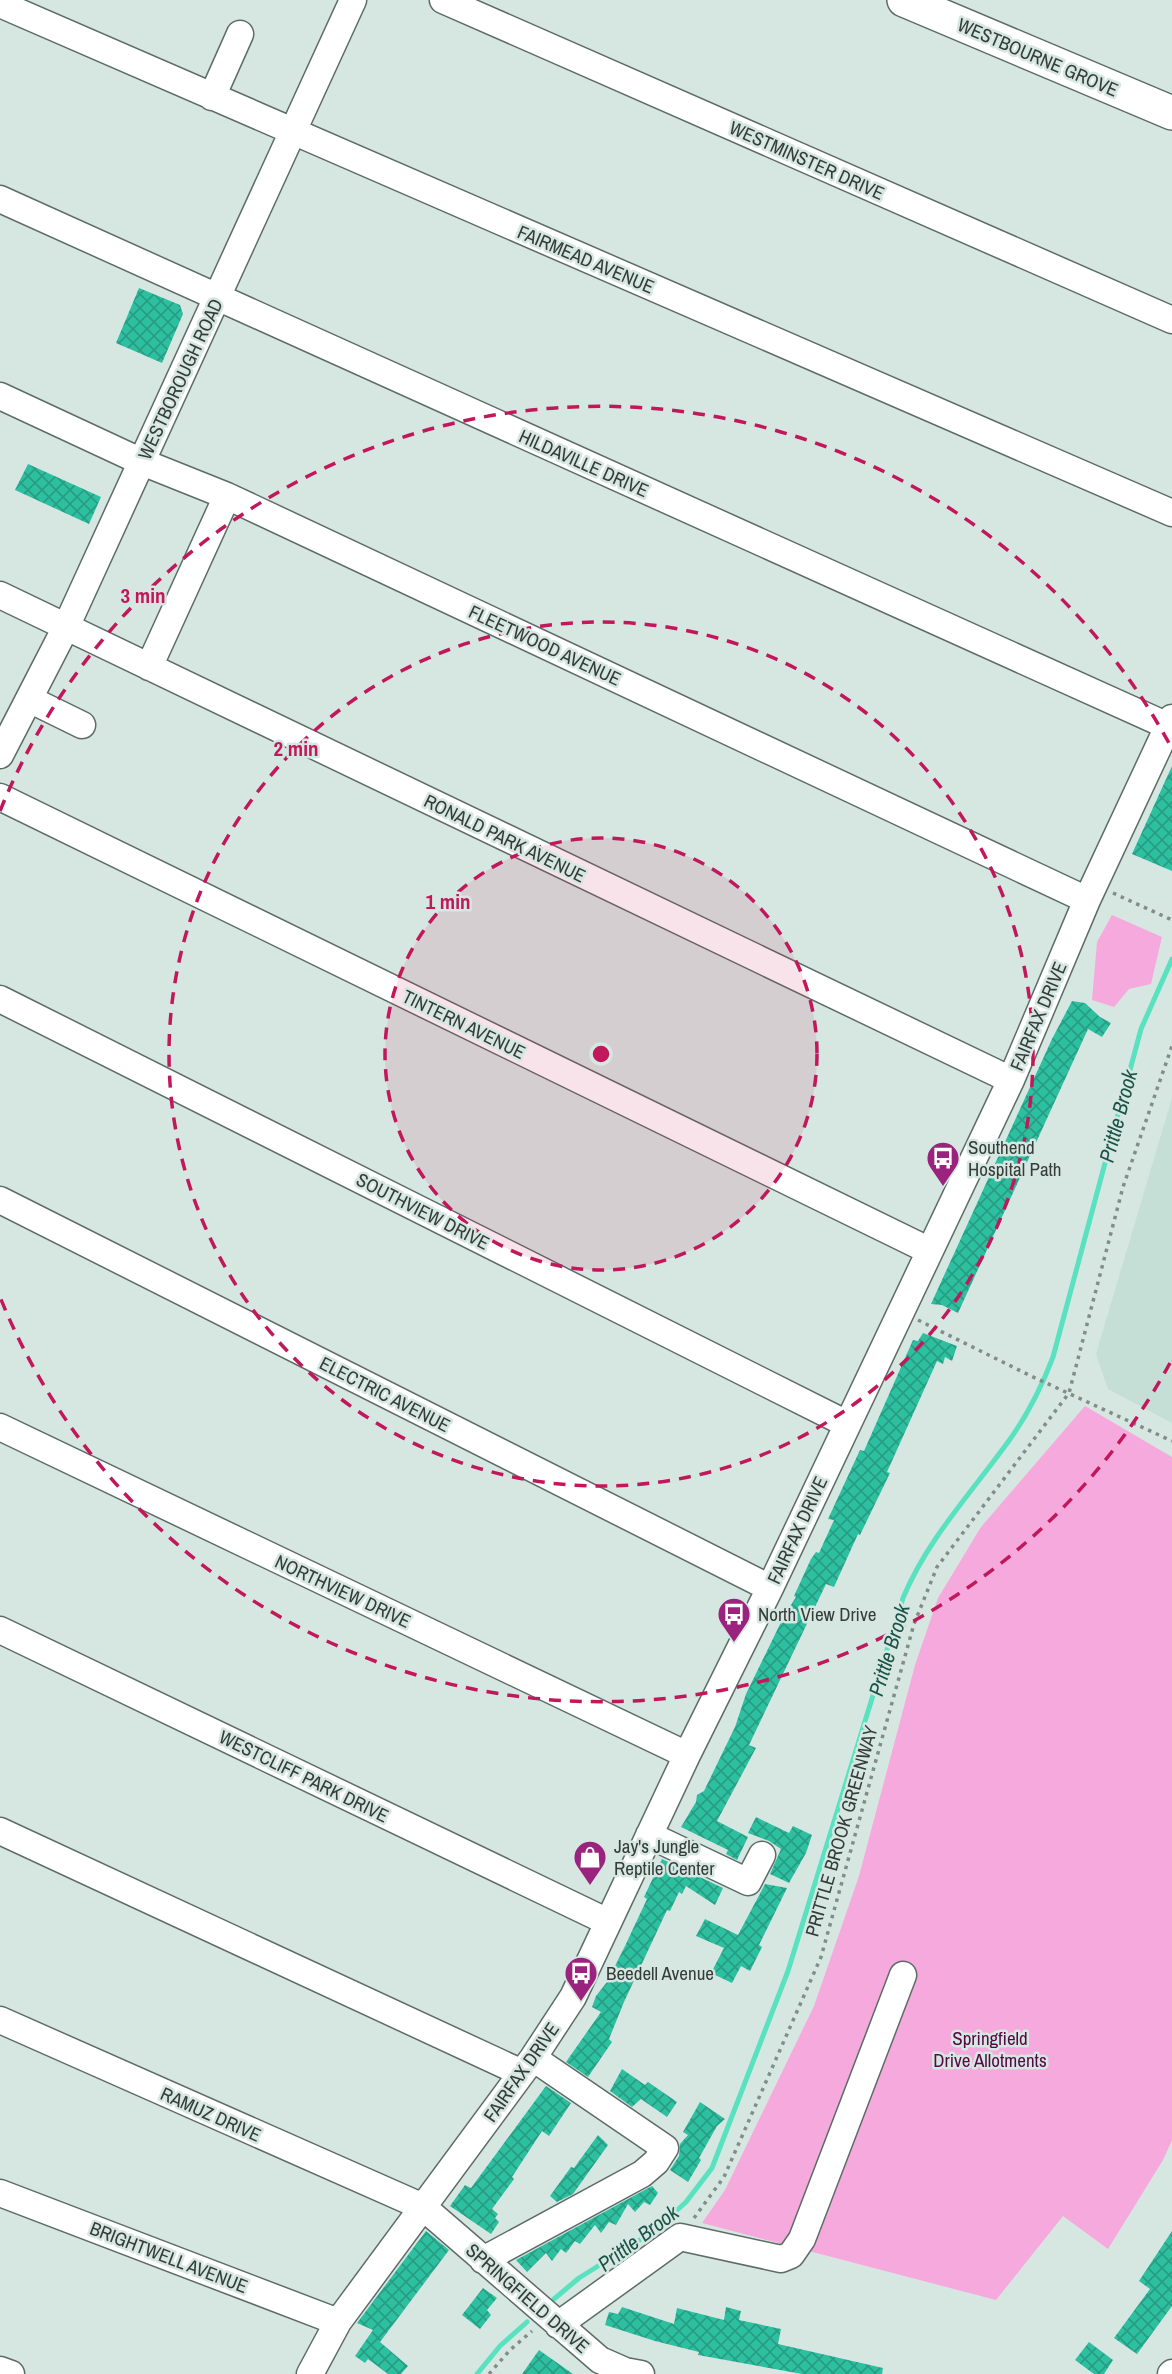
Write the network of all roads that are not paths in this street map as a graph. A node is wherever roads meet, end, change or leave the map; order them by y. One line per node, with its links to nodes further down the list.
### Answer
1 (353, 0): 8 (street, WESTBOROUGH ROAD)
2 (443, 0): 11 (street, WESTMINSTER DRIVE)
3 (904, 0): 7 (main road, WESTBOURNE GROVE)
4 (0, 4): 6 (street, FAIRMEAD AVENUE)
5 (240, 34): 6 (street)
6 (212, 97): 8 (street, FAIRMEAD AVENUE)
7 (1172, 113)
8 (292, 132): 10 (street, WESTBOROUGH ROAD); 15 (street, FAIRMEAD AVENUE)
9 (0, 199): 10 (street, HILDAVILLE DRIVE)
10 (217, 298): 13 (street, WESTBOROUGH ROAD); 20 (street, HILDAVILLE DRIVE)
11 (1172, 320)
12 (0, 396): 13 (street, FLEETWOOD AVENUE)
13 (142, 462): 14 (street, FLEETWOOD AVENUE); 17 (street, WESTBOROUGH ROAD)
14 (227, 496): 18 (street); 24 (street, FLEETWOOD AVENUE)
15 (1172, 513)
16 (0, 595): 17 (street, RONALD PARK AVENUE)
17 (66, 627): 18 (street, RONALD PARK AVENUE); 19 (street, WESTBOROUGH ROAD)
18 (149, 667): 26 (street, RONALD PARK AVENUE)
19 (29, 699): 21 (street); 22 (street, WESTBOROUGH ROAD)
20 (1170, 722): 24 (street, FAIRFAX DRIVE)
21 (82, 725)
22 (0, 755)
23 (0, 797): 28 (street, TINTERN AVENUE)
24 (1099, 896): 26 (street, FAIRFAX DRIVE)
25 (0, 999): 29 (street, SOUTHVIEW DRIVE)
26 (1011, 1080): 28 (street, FAIRFAX DRIVE)
27 (0, 1200): 31 (street, ELECTRIC AVENUE)
28 (928, 1250): 29 (street, FAIRFAX DRIVE)
29 (847, 1424): 31 (street, FAIRFAX DRIVE)
30 (0, 1427): 33 (street, NORTHVIEW DRIVE)
31 (770, 1588): 33 (street, FAIRFAX DRIVE)
32 (0, 1630): 37 (street, WESTCLIFF PARK DRIVE)
33 (687, 1755): 35 (street, FAIRFAX DRIVE)
34 (0, 1830): 40 (street)
35 (649, 1835): 36 (street); 37 (street, FAIRFAX DRIVE)
36 (762, 1855)
37 (608, 1922): 40 (street, FAIRFAX DRIVE)
38 (903, 1975): 45 (street)
39 (0, 2020): 42 (street, RAMUZ DRIVE)
40 (527, 2065): 42 (street, FAIRFAX DRIVE); 43 (street)
41 (0, 2193): 44 (street, BRIGHTWELL AVENUE)
42 (423, 2207): 43 (street, SPRINGFIELD DRIVE); 44 (street, FAIRFAX DRIVE)
43 (483, 2260): 45 (street, SPRINGFIELD DRIVE)
44 (338, 2322): 48 (street, FAIRFAX DRIVE)
45 (558, 2325): 49 (street, SPRINGFIELD DRIVE)
46 (0, 2370): 47 (street)
47 (11, 2374)
48 (310, 2374)
49 (641, 2374)

